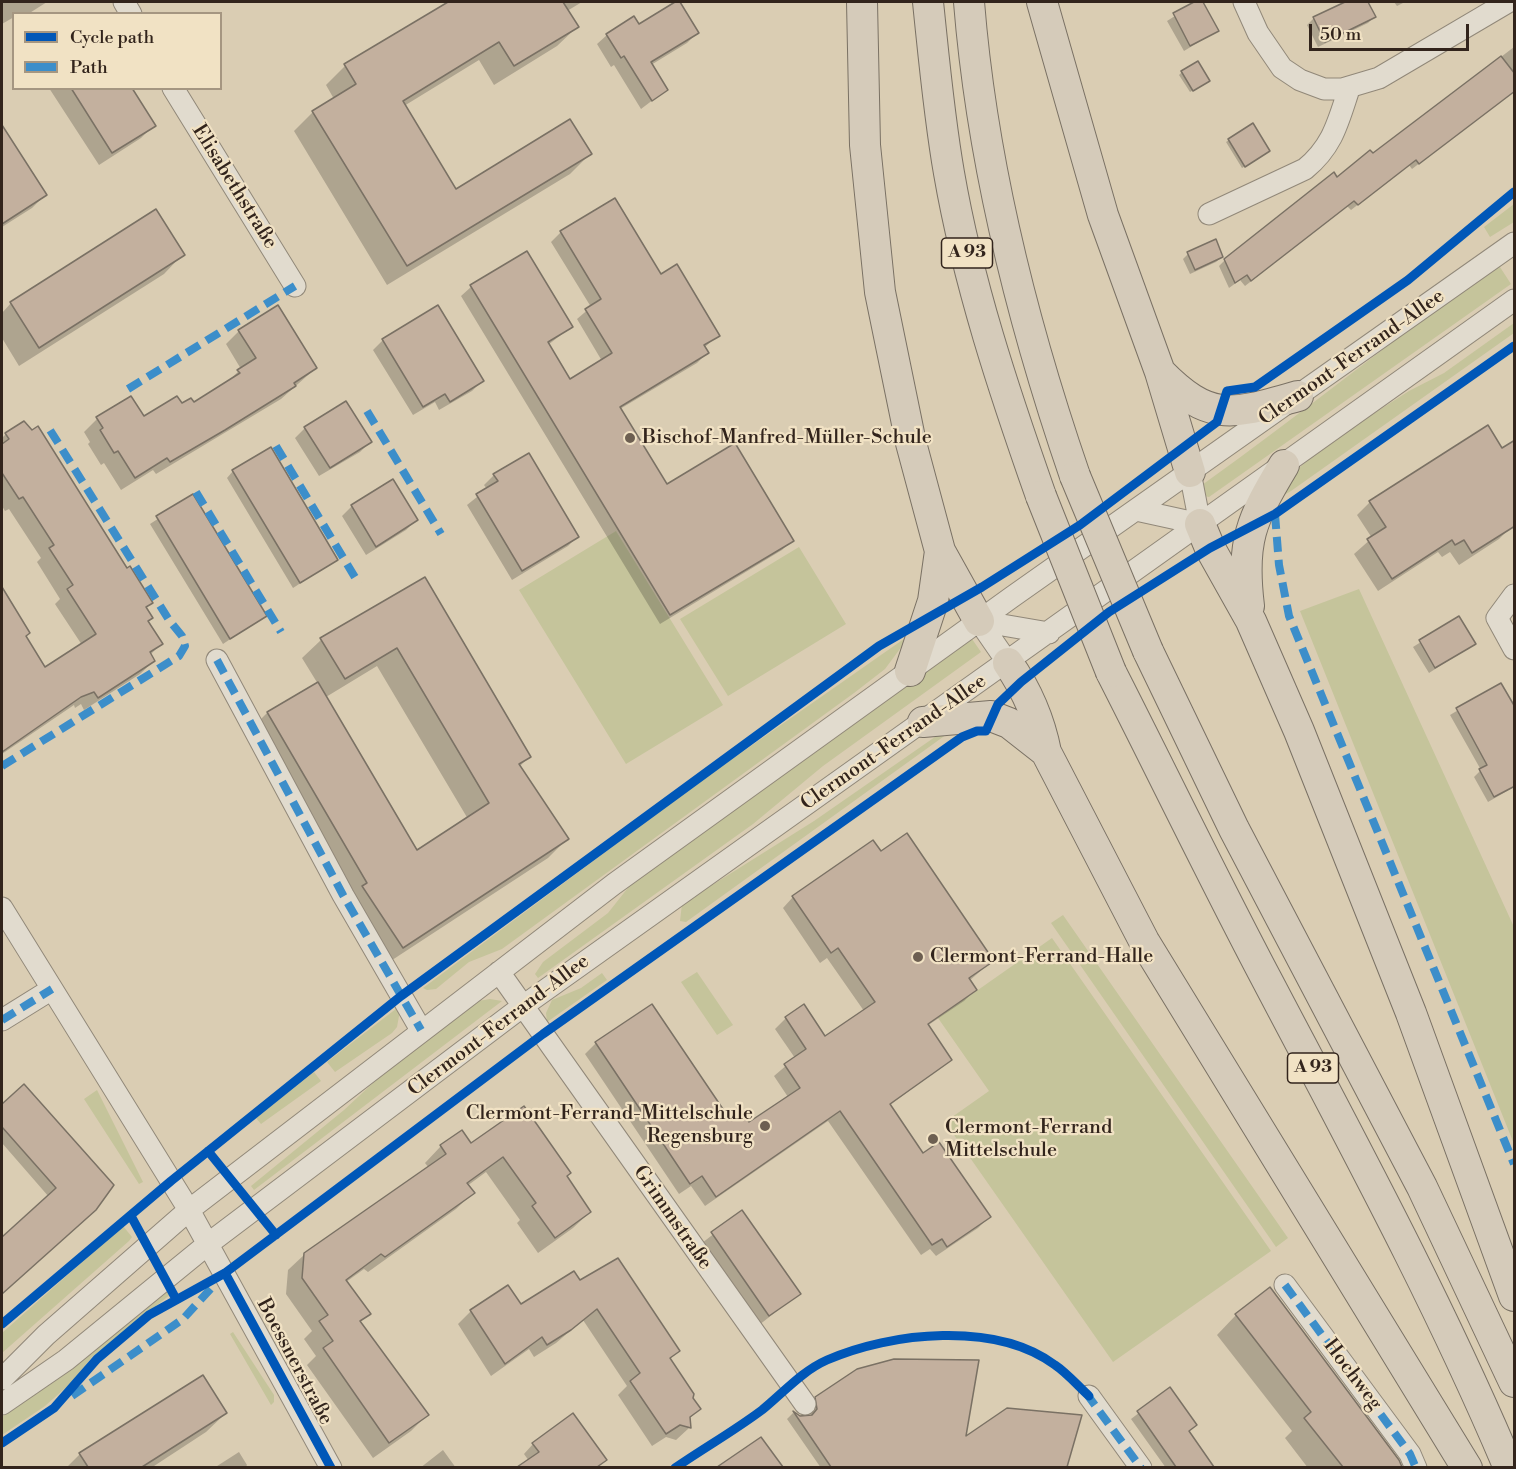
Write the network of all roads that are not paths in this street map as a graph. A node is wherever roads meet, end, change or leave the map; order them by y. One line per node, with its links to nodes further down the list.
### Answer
1 (862, 2): 19 (highway)
2 (928, 2): 49 (highway, A 93, bridge)
3 (969, 2): 41 (highway, A 93, bridge)
4 (1042, 2): 13 (highway)
5 (1244, 2): 7 (street)
6 (1508, 2): 7 (street)
7 (1349, 89): 9 (street)
8 (174, 90): 11 (street, Elisabethstraße)
9 (1209, 214)
10 (1515, 243): 14 (street, Clermont-Ferrand-Allee)
11 (295, 286)
12 (1515, 300): 15 (street, Clermont-Ferrand-Allee)
13 (1160, 372): 14 (highway); 16 (highway)
14 (1298, 396): 16 (street, Clermont-Ferrand-Allee)
15 (1284, 465): 18 (street, Clermont-Ferrand-Allee); 22 (highway)
16 (1190, 472): 17 (street, Clermont-Ferrand-Allee); 18 (street)
17 (1136, 510): 18 (street); 21 (street, Clermont-Ferrand-Allee)
18 (1200, 524): 22 (highway); 23 (street, Clermont-Ferrand-Allee)
19 (940, 551): 21 (highway); 27 (highway)
20 (1515, 595): 24 (street)
21 (979, 621): 23 (street); 26 (street, Clermont-Ferrand-Allee); 27 (street, Clermont-Ferrand-Allee)
22 (1251, 621): 39 (highway)
23 (1049, 633): 26 (street, Clermont-Ferrand-Allee)
24 (1515, 649)
25 (217, 660): 35 (street)
26 (1008, 663): 28 (street, Clermont-Ferrand-Allee); 29 (highway)
27 (910, 671): 31 (street, Clermont-Ferrand-Allee)
28 (923, 722): 29 (highway); 33 (street, Clermont-Ferrand-Allee)
29 (1046, 752): 48 (highway)
30 (2, 908): 32 (street, Boessnerstraße)
31 (499, 972): 33 (street, Grimmstraße); 35 (street, Clermont-Ferrand-Allee)
32 (52, 989): 34 (street); 36 (street, Boessnerstraße)
33 (523, 1006): 37 (street, Clermont-Ferrand-Allee); 44 (street, Grimmstraße)
34 (2, 1020)
35 (421, 1030): 36 (street, Clermont-Ferrand-Allee)
36 (189, 1210): 37 (street, Boessnerstraße); 40 (street, Clermont-Ferrand-Allee)
37 (208, 1244): 43 (street, Clermont-Ferrand-Allee); 45 (street, Boessnerstraße)
38 (1285, 1285): 47 (street, Hochweg)
39 (1515, 1296)
40 (2, 1379)
41 (1515, 1382)
42 (1089, 1396): 46 (street)
43 (2, 1404)
44 (805, 1404)
45 (331, 1467)
46 (1141, 1467)
47 (1416, 1467)
48 (1467, 1467)
49 (1509, 1467)

